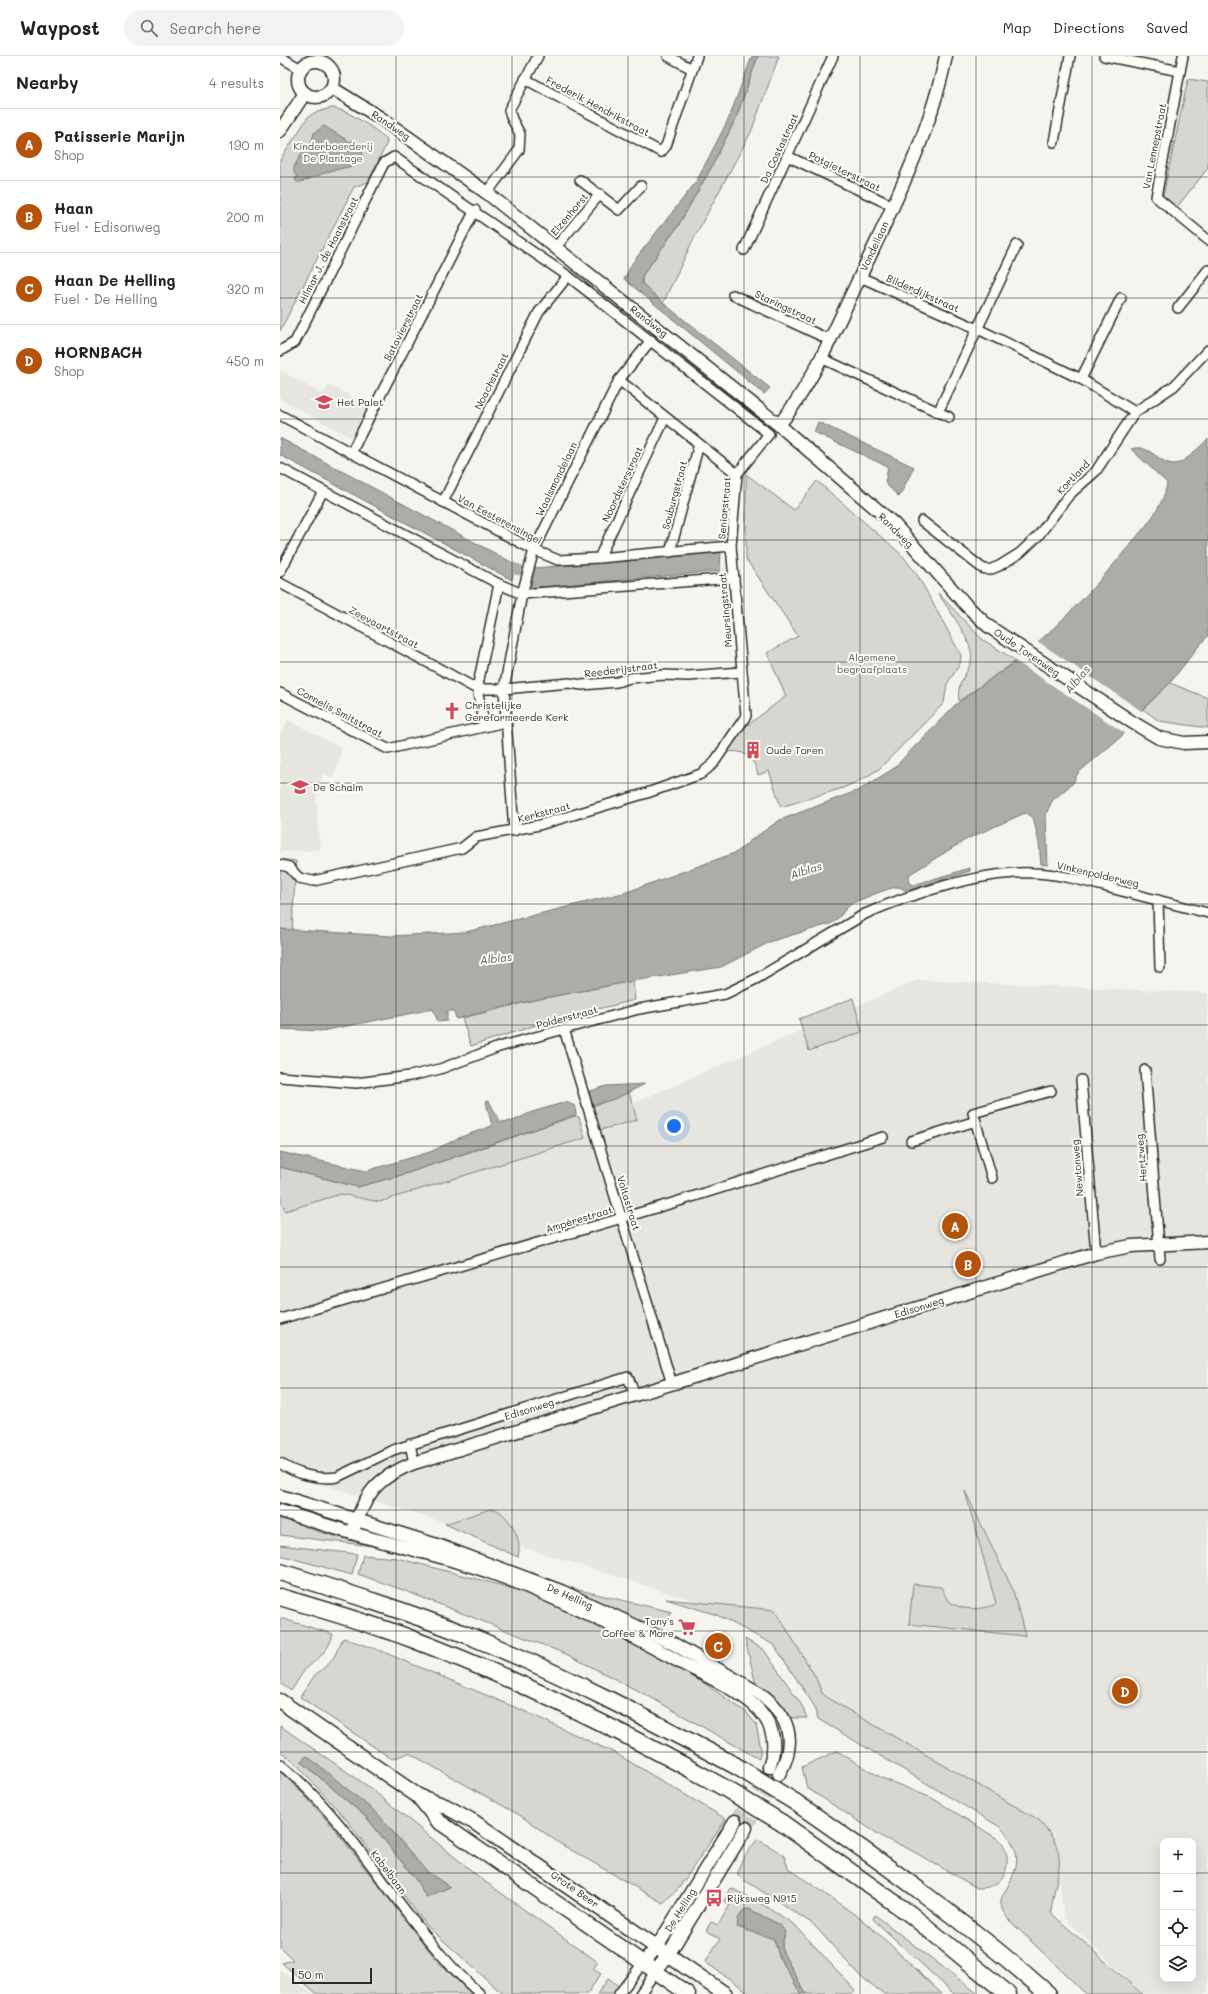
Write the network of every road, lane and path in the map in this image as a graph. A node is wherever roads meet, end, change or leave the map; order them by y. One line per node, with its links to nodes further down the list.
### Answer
1 (538, 56): 14 (street)
2 (668, 56): 12 (street)
3 (697, 56): 12 (street)
4 (833, 56): 19 (street, Da Costastraat)
5 (946, 56): 25 (street, Vondellaan)
6 (1070, 56): 18 (street)
7 (1104, 56): 13 (street)
8 (1183, 56): 13 (street, Van Lennepstraat)
9 (280, 57): 11 (street)
10 (324, 59): 11 (street); 15 (street)
11 (301, 68): 16 (street)
12 (692, 69): 14 (street, Frederik Hendrikstraat)
13 (1180, 71): 27 (street, Van Lennepstraat)
14 (525, 79): 23 (street)
15 (332, 88): 16 (street); 23 (street, Randweg)
16 (305, 93): 17 (street)
17 (280, 131)
18 (1054, 142)
19 (787, 156): 25 (street, Potgieterstraat); 30 (street, Da Costastraat)
20 (394, 157): 26 (street, Randweg); 41 (street, Hilmar J. de Haanstraat)
21 (580, 180): 24 (street)
22 (641, 186): 24 (street)
23 (487, 193): 29 (street, Randweg)
24 (600, 194): 29 (street, Elzenhorst)
25 (893, 206): 33 (street, Vondellaan)
26 (475, 210): 32 (street, Randweg); 53 (street, Batavierstraat)
27 (1208, 240)
28 (1017, 245): 37 (street)
29 (555, 248): 50 (street, Randweg)
30 (744, 250)
31 (1208, 270): 36 (street)
32 (568, 276): 38 (street, Randweg); 57 (street, Noachstraat)
33 (860, 277): 37 (street, Bilderdijkstraat); 39 (street, Vondellaan)
34 (733, 295): 39 (street, Staringstraat)
35 (1121, 298): 43 (street)
36 (1178, 308)
37 (978, 329): 43 (street, Bilderdijkstraat); 45 (street)
38 (652, 340): 44 (street, Waalsmondelaan); 51 (street, Randweg)
39 (830, 340): 42 (street, Vondellaan)
40 (1208, 350): 46 (street, Kortland)
41 (280, 351)
42 (821, 358): 48 (street); 50 (street, Vondellaan)
43 (1081, 379): 46 (street, Bilderdijkstraat)
44 (619, 380): 49 (street); 60 (street, Waalsmondelaan)
45 (941, 406)
46 (1135, 412): 58 (street, Kortland)
47 (280, 415): 53 (street, Van Eesterensingel)
48 (949, 417)
49 (665, 418): 52 (street); 62 (street, Noordsterstraat)
50 (779, 425): 65 (street, Randweg)
51 (769, 434): 55 (street, Seniorstraat)
52 (699, 444): 55 (street); 61 (street, Souburgstraat)
53 (351, 453): 57 (street, Van Eesterensingel)
54 (280, 468): 56 (street)
55 (737, 474): 59 (street, Seniorstraat)
56 (322, 491): 63 (street); 67 (street)
57 (444, 502): 60 (street, Van Eesterensingel)
58 (922, 521)
59 (731, 546): 61 (street, Van Eesterensingel); 64 (street, Meursingstraat)
60 (534, 550): 62 (street, Van Eesterensingel); 68 (street, Waalsmondelaan)
61 (670, 552): 62 (street, Van Eesterensingel)
62 (599, 558)
63 (280, 572)
64 (734, 578): 68 (street); 69 (street, Meursingstraat)
65 (944, 580): 75 (street, Oude Torenweg)
66 (280, 583): 70 (street, Zeevaartstraat)
67 (499, 584): 68 (street); 70 (street)
68 (522, 594): 71 (street, Waalsmondelaan)
69 (741, 672): 71 (street, Reederijstraat); 76 (street, Kerkstraat)
70 (477, 689): 71 (street); 74 (street)
71 (504, 689): 73 (street, Waalsmondelaan)
72 (280, 693): 74 (street, Cornelis Smitstraat)
73 (505, 722): 74 (street, Cornelis Smitstraat); 76 (street, Waalsmondelaan)
74 (485, 727)
75 (1208, 742)
76 (514, 831): 77 (street, Kerkstraat)
77 (280, 865)
78 (1158, 903): 79 (street, Vinkenpolderweg); 80 (street, Vinkenpolderweg); 81 (street)
79 (1208, 913)
80 (846, 925): 82 (street, Polderstraat)
81 (1160, 967)
82 (564, 1029): 84 (street, Polderstraat); 91 (street, Voltastraat)
83 (1145, 1070): 93 (street, Hertzweg)
84 (280, 1077)
85 (1081, 1080): 94 (street, Newtonweg)
86 (1051, 1091): 87 (street)
87 (976, 1121): 89 (street); 90 (street)
88 (883, 1137): 91 (street, Ampèrestraat)
89 (911, 1141)
90 (992, 1178)
91 (622, 1218): 96 (street, Ampèrestraat); 97 (street, Voltastraat)
92 (1208, 1242): 93 (street, Edisonweg)
93 (1159, 1244): 94 (street, Edisonweg); 95 (street, Hertzweg)
94 (1096, 1253): 97 (street, Edisonweg)
95 (1160, 1259)
96 (280, 1320)
97 (672, 1384): 98 (street, Edisonweg)
98 (635, 1395): 99 (street, Edisonweg); 101 (street, Edisonweg)
99 (410, 1444): 100 (street, Edisonweg); 101 (street)
100 (280, 1463)
101 (414, 1463): 104 (street, Edisonweg)
102 (280, 1496): 104 (street, De Helling)
103 (280, 1510): 105 (street, De Helling)
104 (357, 1521): 105 (street, Edisonweg); 111 (street, De Helling)
105 (352, 1533): 110 (street, De Helling)
106 (280, 1572): 124 (highway, bridge)
107 (280, 1597): 123 (highway, bridge)
108 (280, 1701): 112 (main road, Grote Beer)
109 (280, 1764): 118 (street, Kabelbaan)
110 (769, 1767)
111 (779, 1774)
112 (418, 1796): 115 (main road, Grote Beer); 116 (main road, Grote Beer)
113 (735, 1821): 115 (street, De Helling)
114 (746, 1828): 115 (street, De Helling)
115 (663, 1951): 116 (street, De Helling); 117 (street, De Helling); 122 (main road, Grote Beer)
116 (643, 1963): 117 (main road, Grote Beer); 119 (street, De Helling)
117 (655, 1972): 120 (street, De Helling); 121 (main road, Grote Beer)
118 (480, 1994)
119 (620, 1994)
120 (640, 1994)
121 (688, 1994)
122 (725, 1994)
123 (1008, 1994)
124 (1048, 1994)

